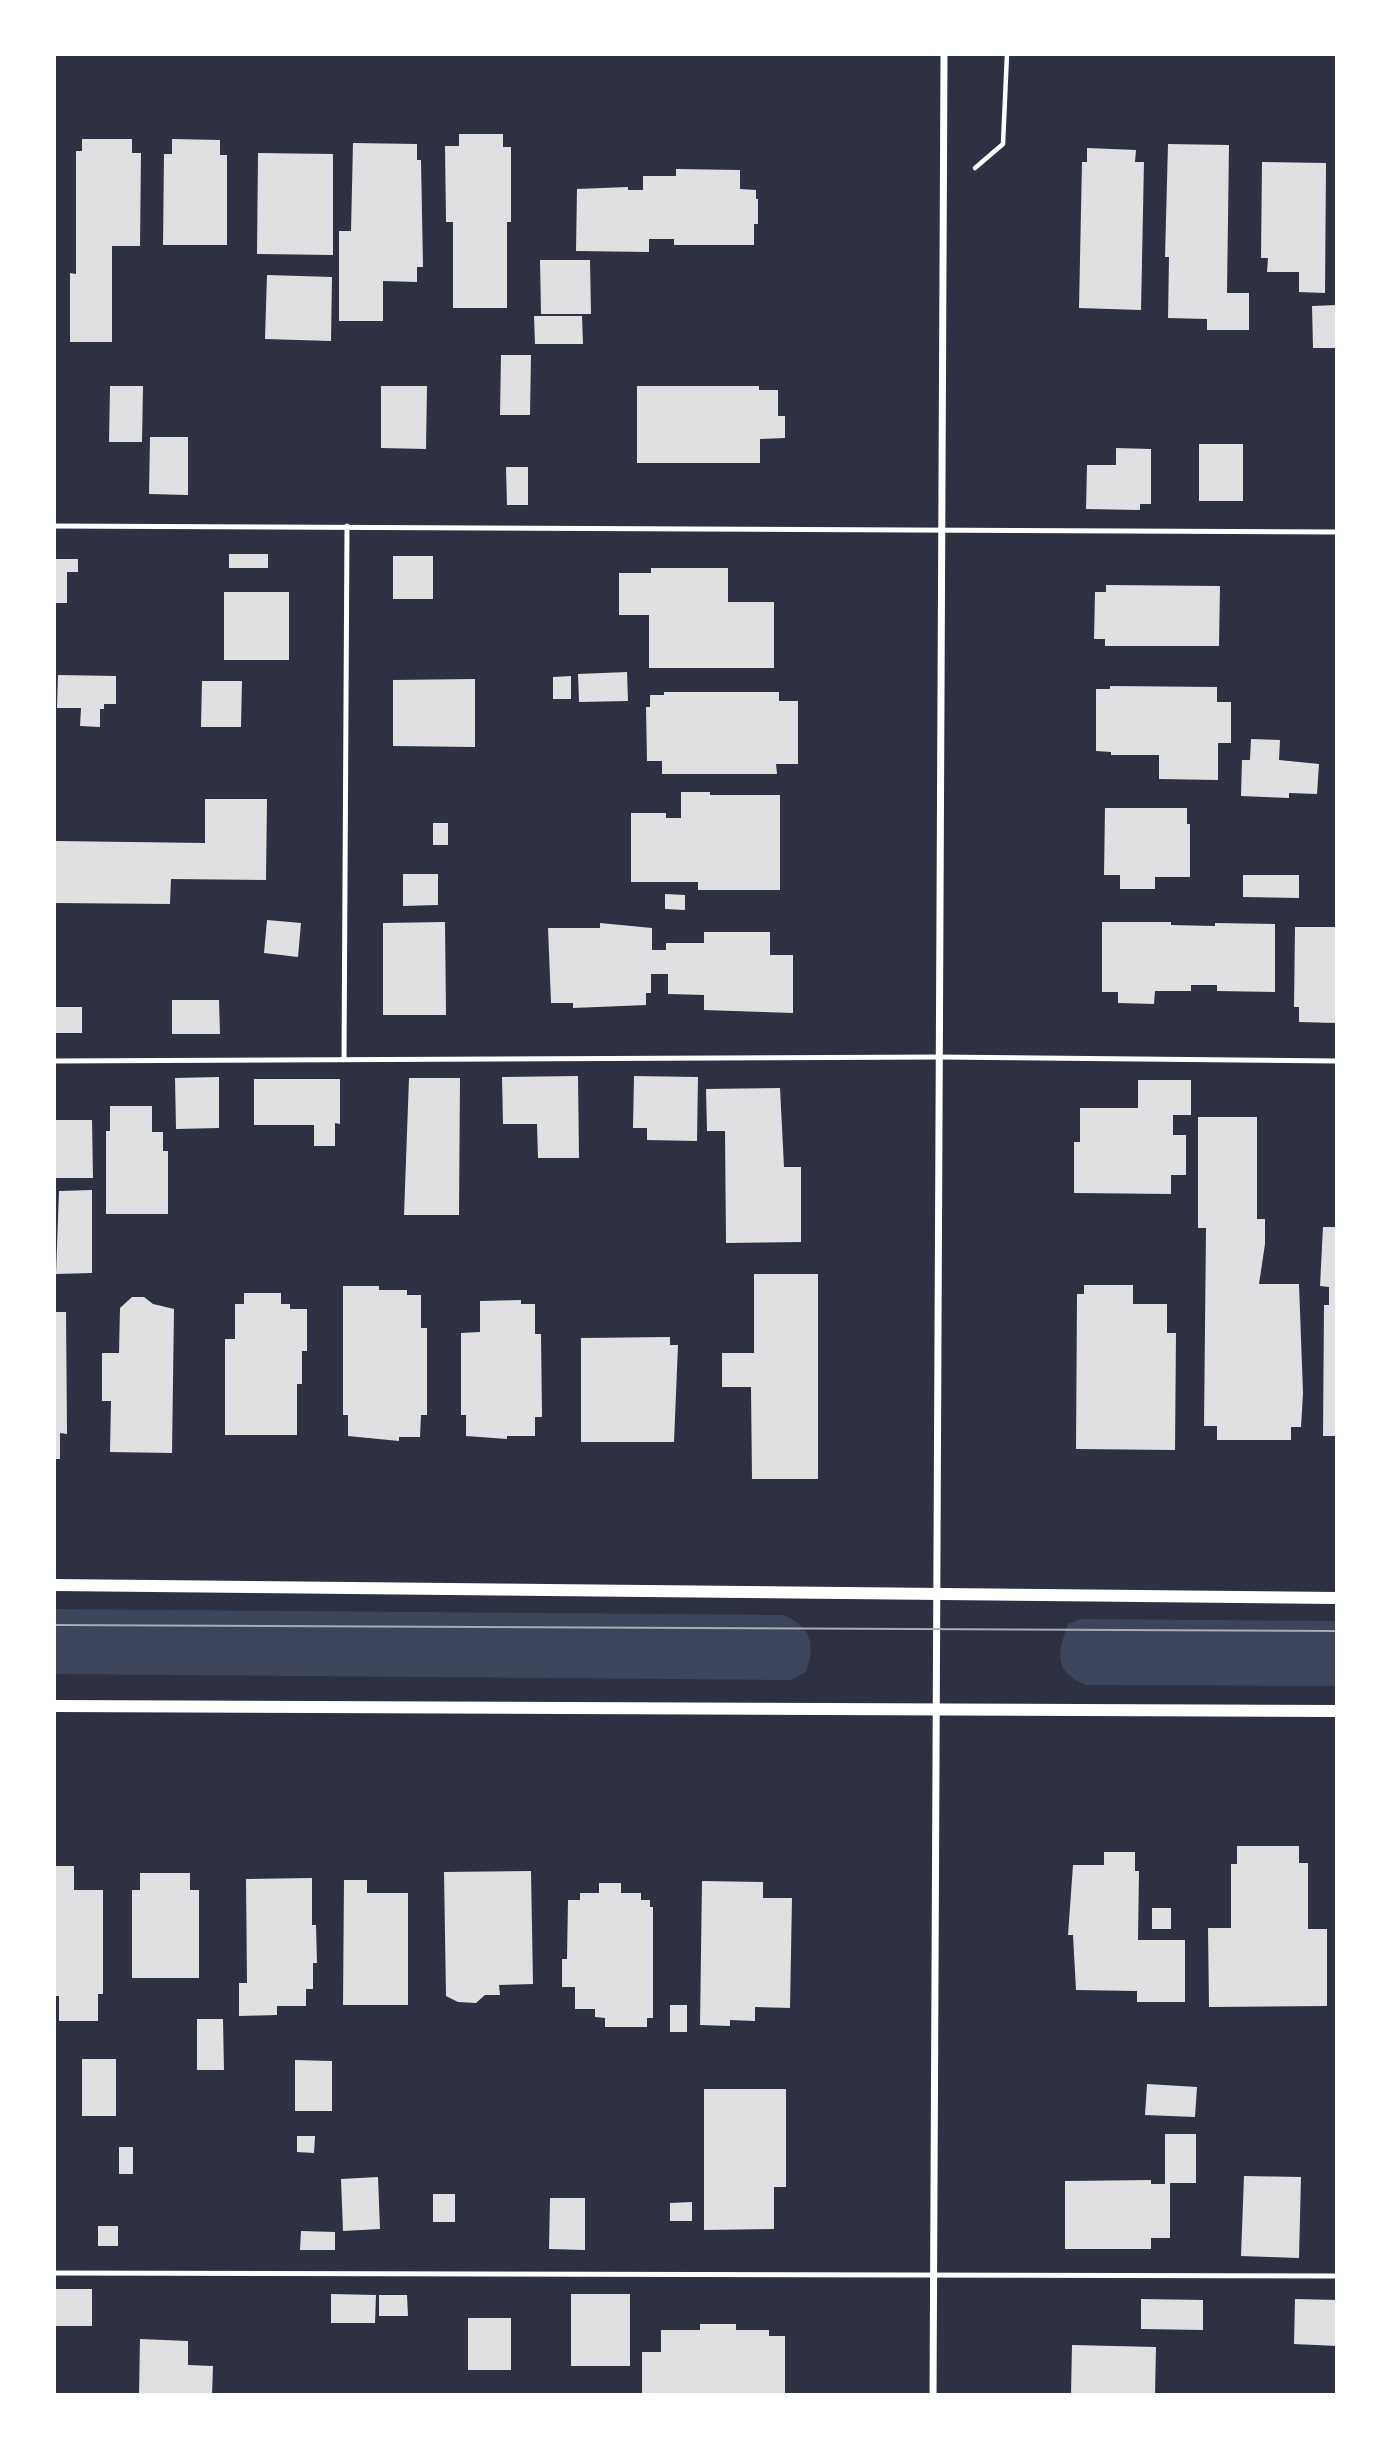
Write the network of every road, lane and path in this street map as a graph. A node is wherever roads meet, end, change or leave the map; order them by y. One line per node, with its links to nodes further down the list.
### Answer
1 (944, 54): 3 (street)
2 (1007, 54): 3 (path)
3 (942, 196): 6 (street)
4 (54, 526): 5 (lane)
5 (347, 526): 6 (lane); 9 (lane)
6 (942, 532): 7 (lane); 8 (street)
7 (1337, 532)
8 (939, 1057): 9 (lane); 11 (lane); 13 (street)
9 (344, 1060): 10 (lane)
10 (54, 1061)
11 (1337, 1062)
12 (54, 1585): 13 (street)
13 (939, 1595): 14 (street); 16 (street)
14 (1337, 1598)
15 (54, 1706): 16 (street)
16 (938, 1708): 17 (street); 19 (street)
17 (1337, 1711)
18 (54, 2273): 19 (lane)
19 (934, 2273): 20 (lane); 21 (street)
20 (1337, 2276)
21 (933, 2395)

